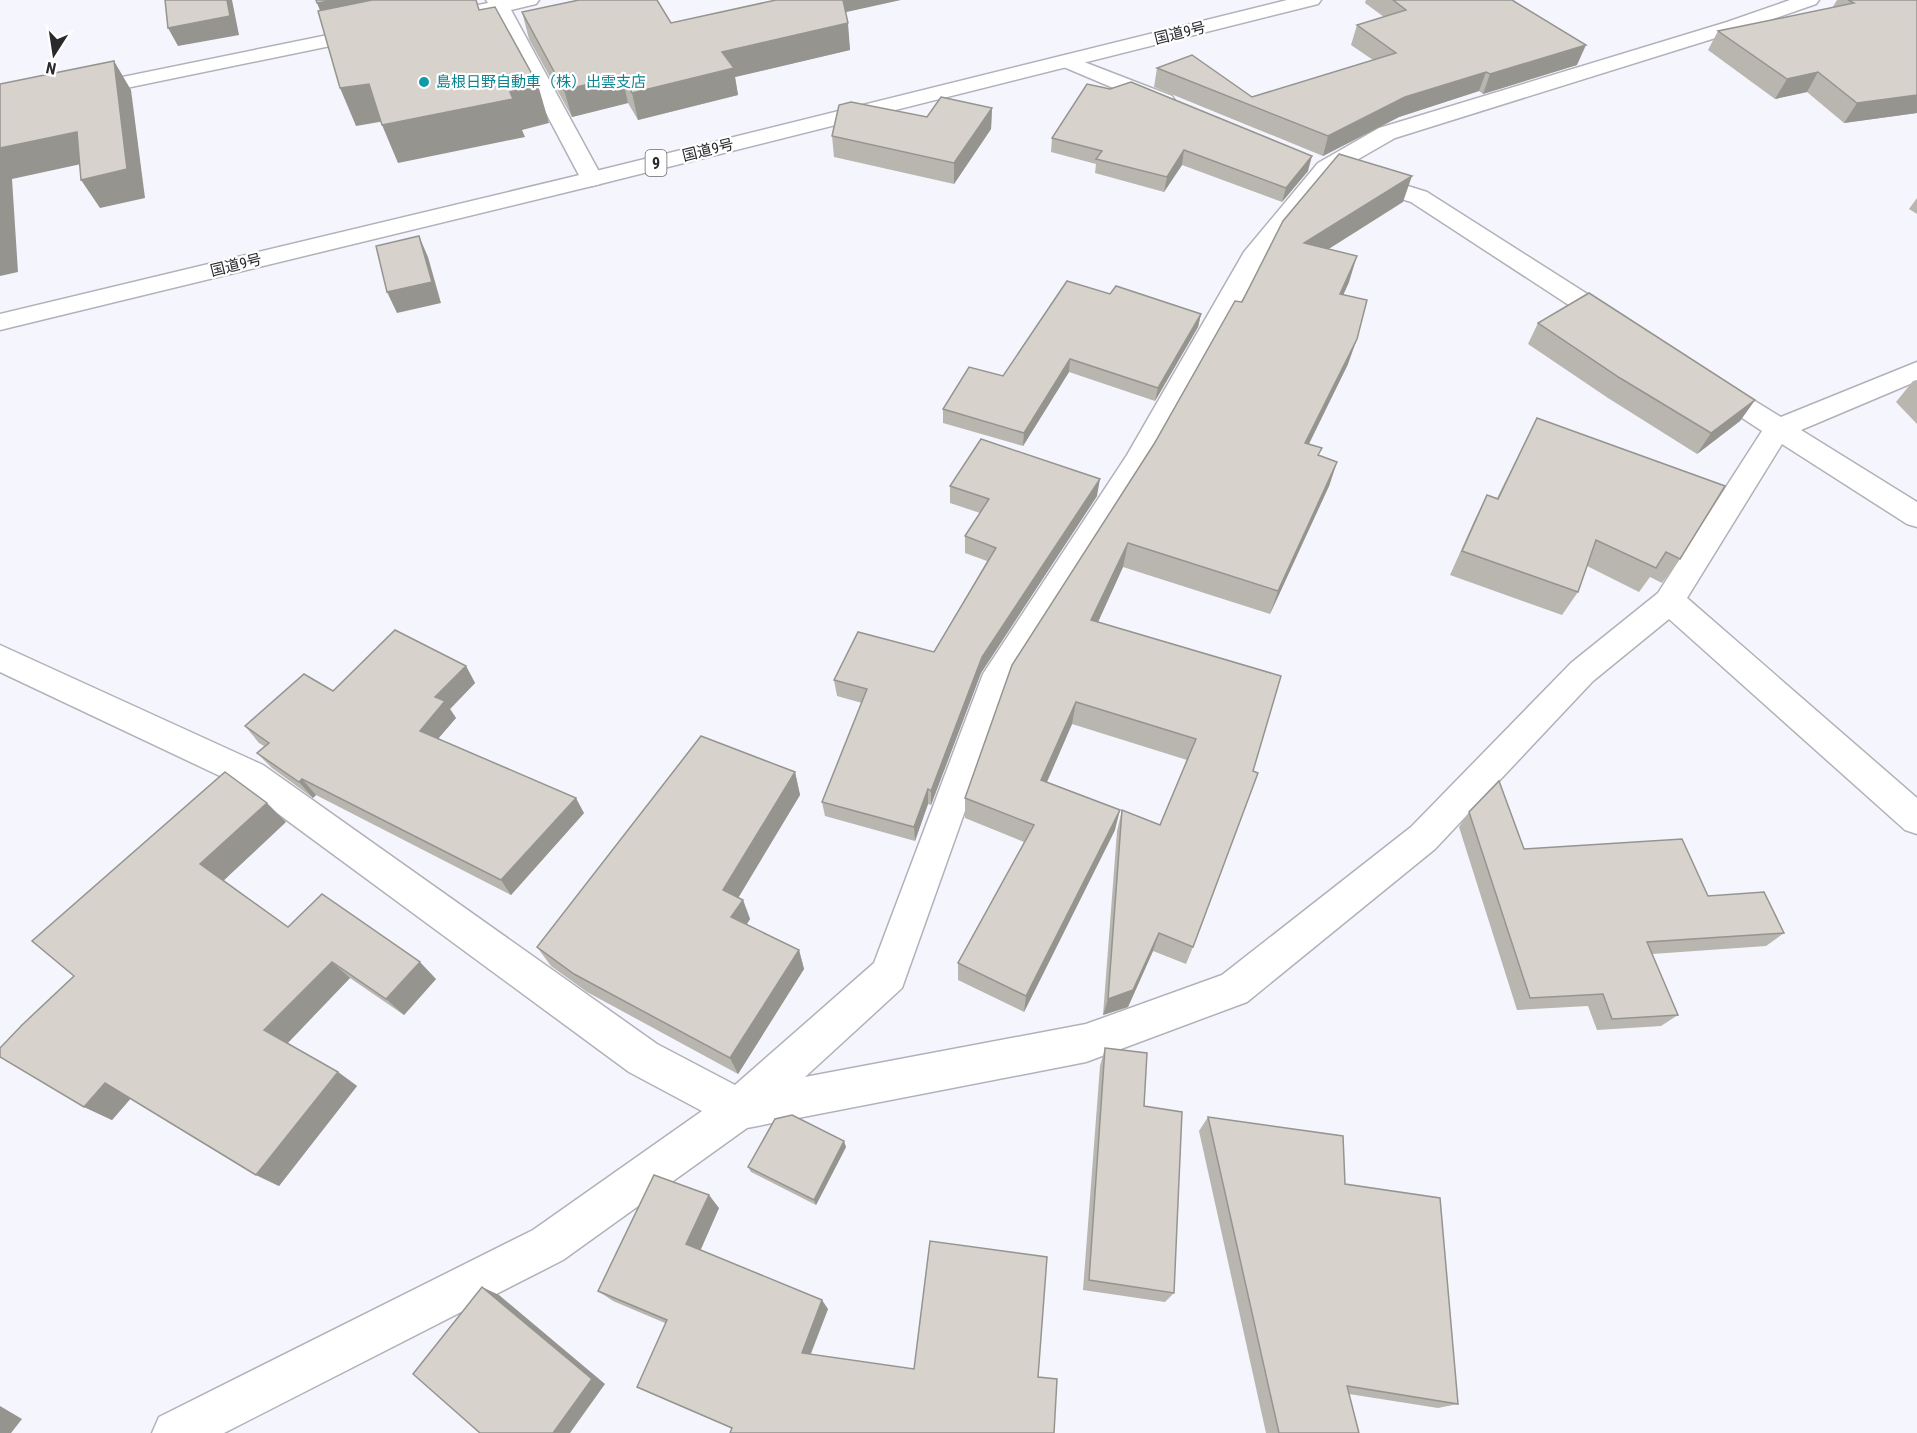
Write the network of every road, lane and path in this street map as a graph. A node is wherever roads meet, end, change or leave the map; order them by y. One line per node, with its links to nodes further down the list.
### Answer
1 (529, 0): 4 (main road)
2 (1311, 0): 7 (main road, 国道9号 / 9)
3 (1809, 0): 10 (main road)
4 (498, 3): 5 (main road); 11 (main road)
5 (418, 22)
6 (395, 27): 8 (main road)
7 (1066, 61): 9 (main road); 11 (main road, 国道9号 / 9)
8 (0, 108)
9 (1185, 110)
10 (1316, 164): 13 (main road); 21 (main road)
11 (592, 179): 12 (main road, 国道9号 / 9)
12 (0, 322)
13 (1638, 339)
14 (1688, 371): 16 (main road)
15 (1917, 371): 16 (main road)
16 (1777, 429): 17 (main road); 18 (main road)
17 (1917, 516)
18 (1669, 601): 20 (main road); 21 (main road)
19 (0, 658): 21 (main road)
20 (1917, 819)
21 (739, 1109): 22 (main road)
22 (175, 1433)

